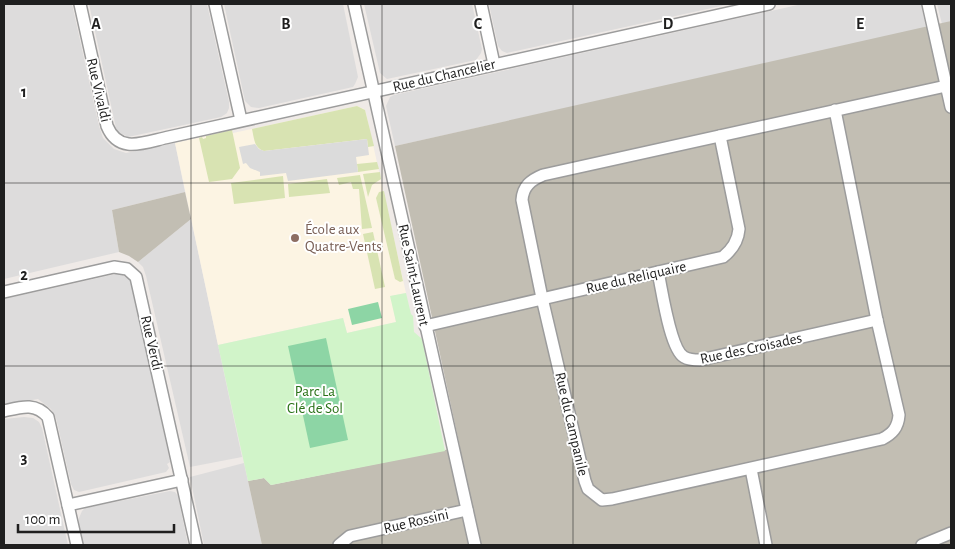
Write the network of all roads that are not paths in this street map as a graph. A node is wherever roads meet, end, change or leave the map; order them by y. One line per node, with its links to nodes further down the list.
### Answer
1 (80, 4): 14 (street, Rue Vivaldi)
2 (215, 4): 12 (street)
3 (354, 4): 9 (street, Rue Saint-Laurent)
4 (481, 4): 7 (street)
5 (769, 4): 7 (street, Rue du Chancelier)
6 (928, 4): 8 (street)
7 (494, 64): 9 (street, Rue du Chancelier)
8 (946, 86): 10 (street); 11 (street, Rue du Campanile)
9 (374, 91): 12 (street, Rue du Chancelier); 19 (street, Rue Saint-Laurent)
10 (951, 107)
11 (836, 110): 13 (street, Rue du Campanile); 18 (street, Rue du Campanile)
12 (241, 120): 14 (street, Rue du Chancelier)
13 (720, 136): 15 (street, Rue du Reliquaire); 17 (street, Rue du Campanile)
14 (119, 142)
15 (658, 272): 17 (street, Rue du Reliquaire); 18 (street, Rue des Croisades)
16 (4, 292): 22 (street, Rue Verdi)
17 (542, 298): 19 (street, Rue du Reliquaire); 21 (street, Rue du Campanile)
18 (878, 320): 21 (street, Rue du Campanile)
19 (425, 326): 24 (street, Rue Saint-Laurent)
20 (4, 411): 23 (street)
21 (751, 469): 30 (street)
22 (182, 480): 23 (street); 27 (street, Rue Verdi)
23 (68, 505): 26 (street)
24 (467, 510): 28 (street, Rue Rossini); 29 (street, Rue Saint-Laurent)
25 (951, 533): 31 (street)
26 (76, 545)
27 (196, 545)
28 (339, 545)
29 (475, 545)
30 (766, 545)
31 (922, 545)

